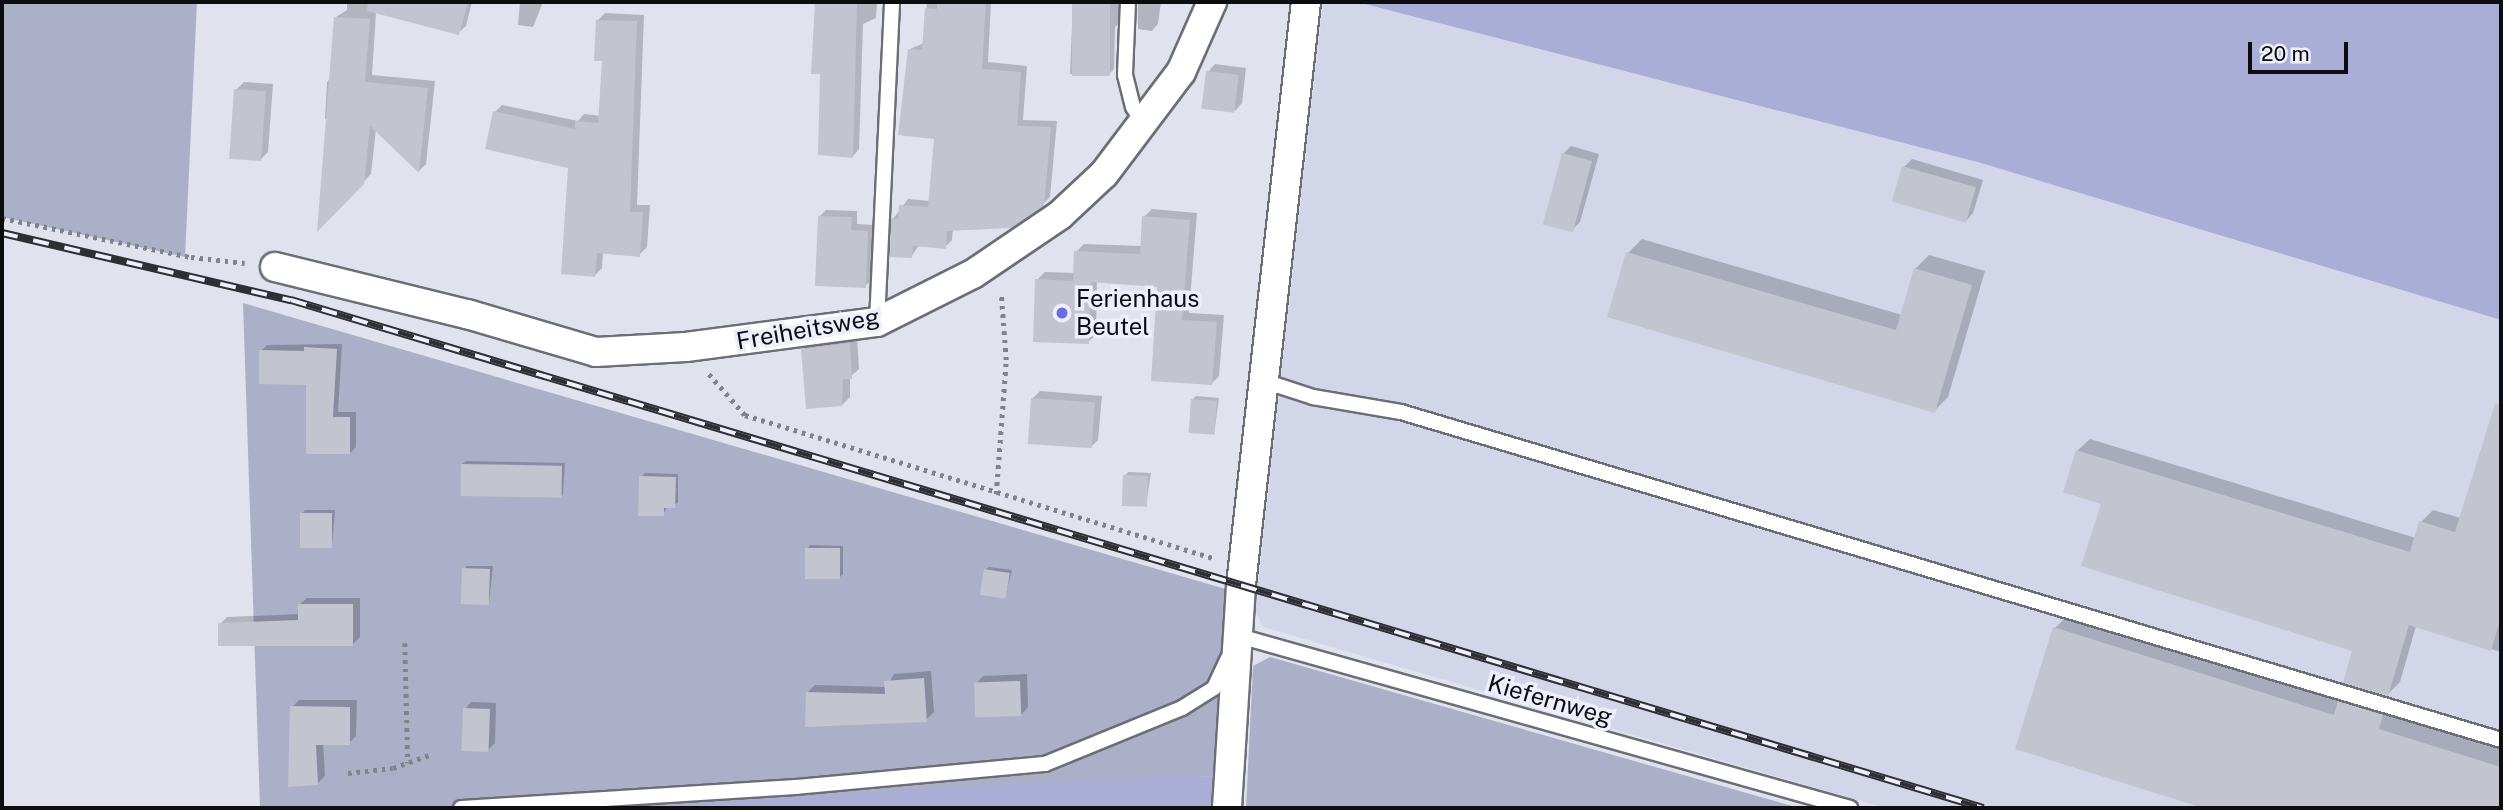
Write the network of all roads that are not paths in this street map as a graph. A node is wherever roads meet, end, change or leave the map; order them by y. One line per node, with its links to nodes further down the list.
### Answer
1 (892, 2): 7 (lane)
2 (1128, 2): 5 (lane)
3 (1212, 2): 5 (street, Freiheitsweg)
4 (1306, 2): 8 (street)
5 (1145, 125): 7 (street, Freiheitsweg)
6 (275, 267): 7 (street, Freiheitsweg)
7 (877, 322)
8 (1264, 382): 9 (street); 10 (lane)
9 (1239, 636): 11 (lane); 12 (street); 13 (lane, Kiefernweg)
10 (2501, 740)
11 (461, 808)
12 (1227, 808)
13 (1850, 808)

